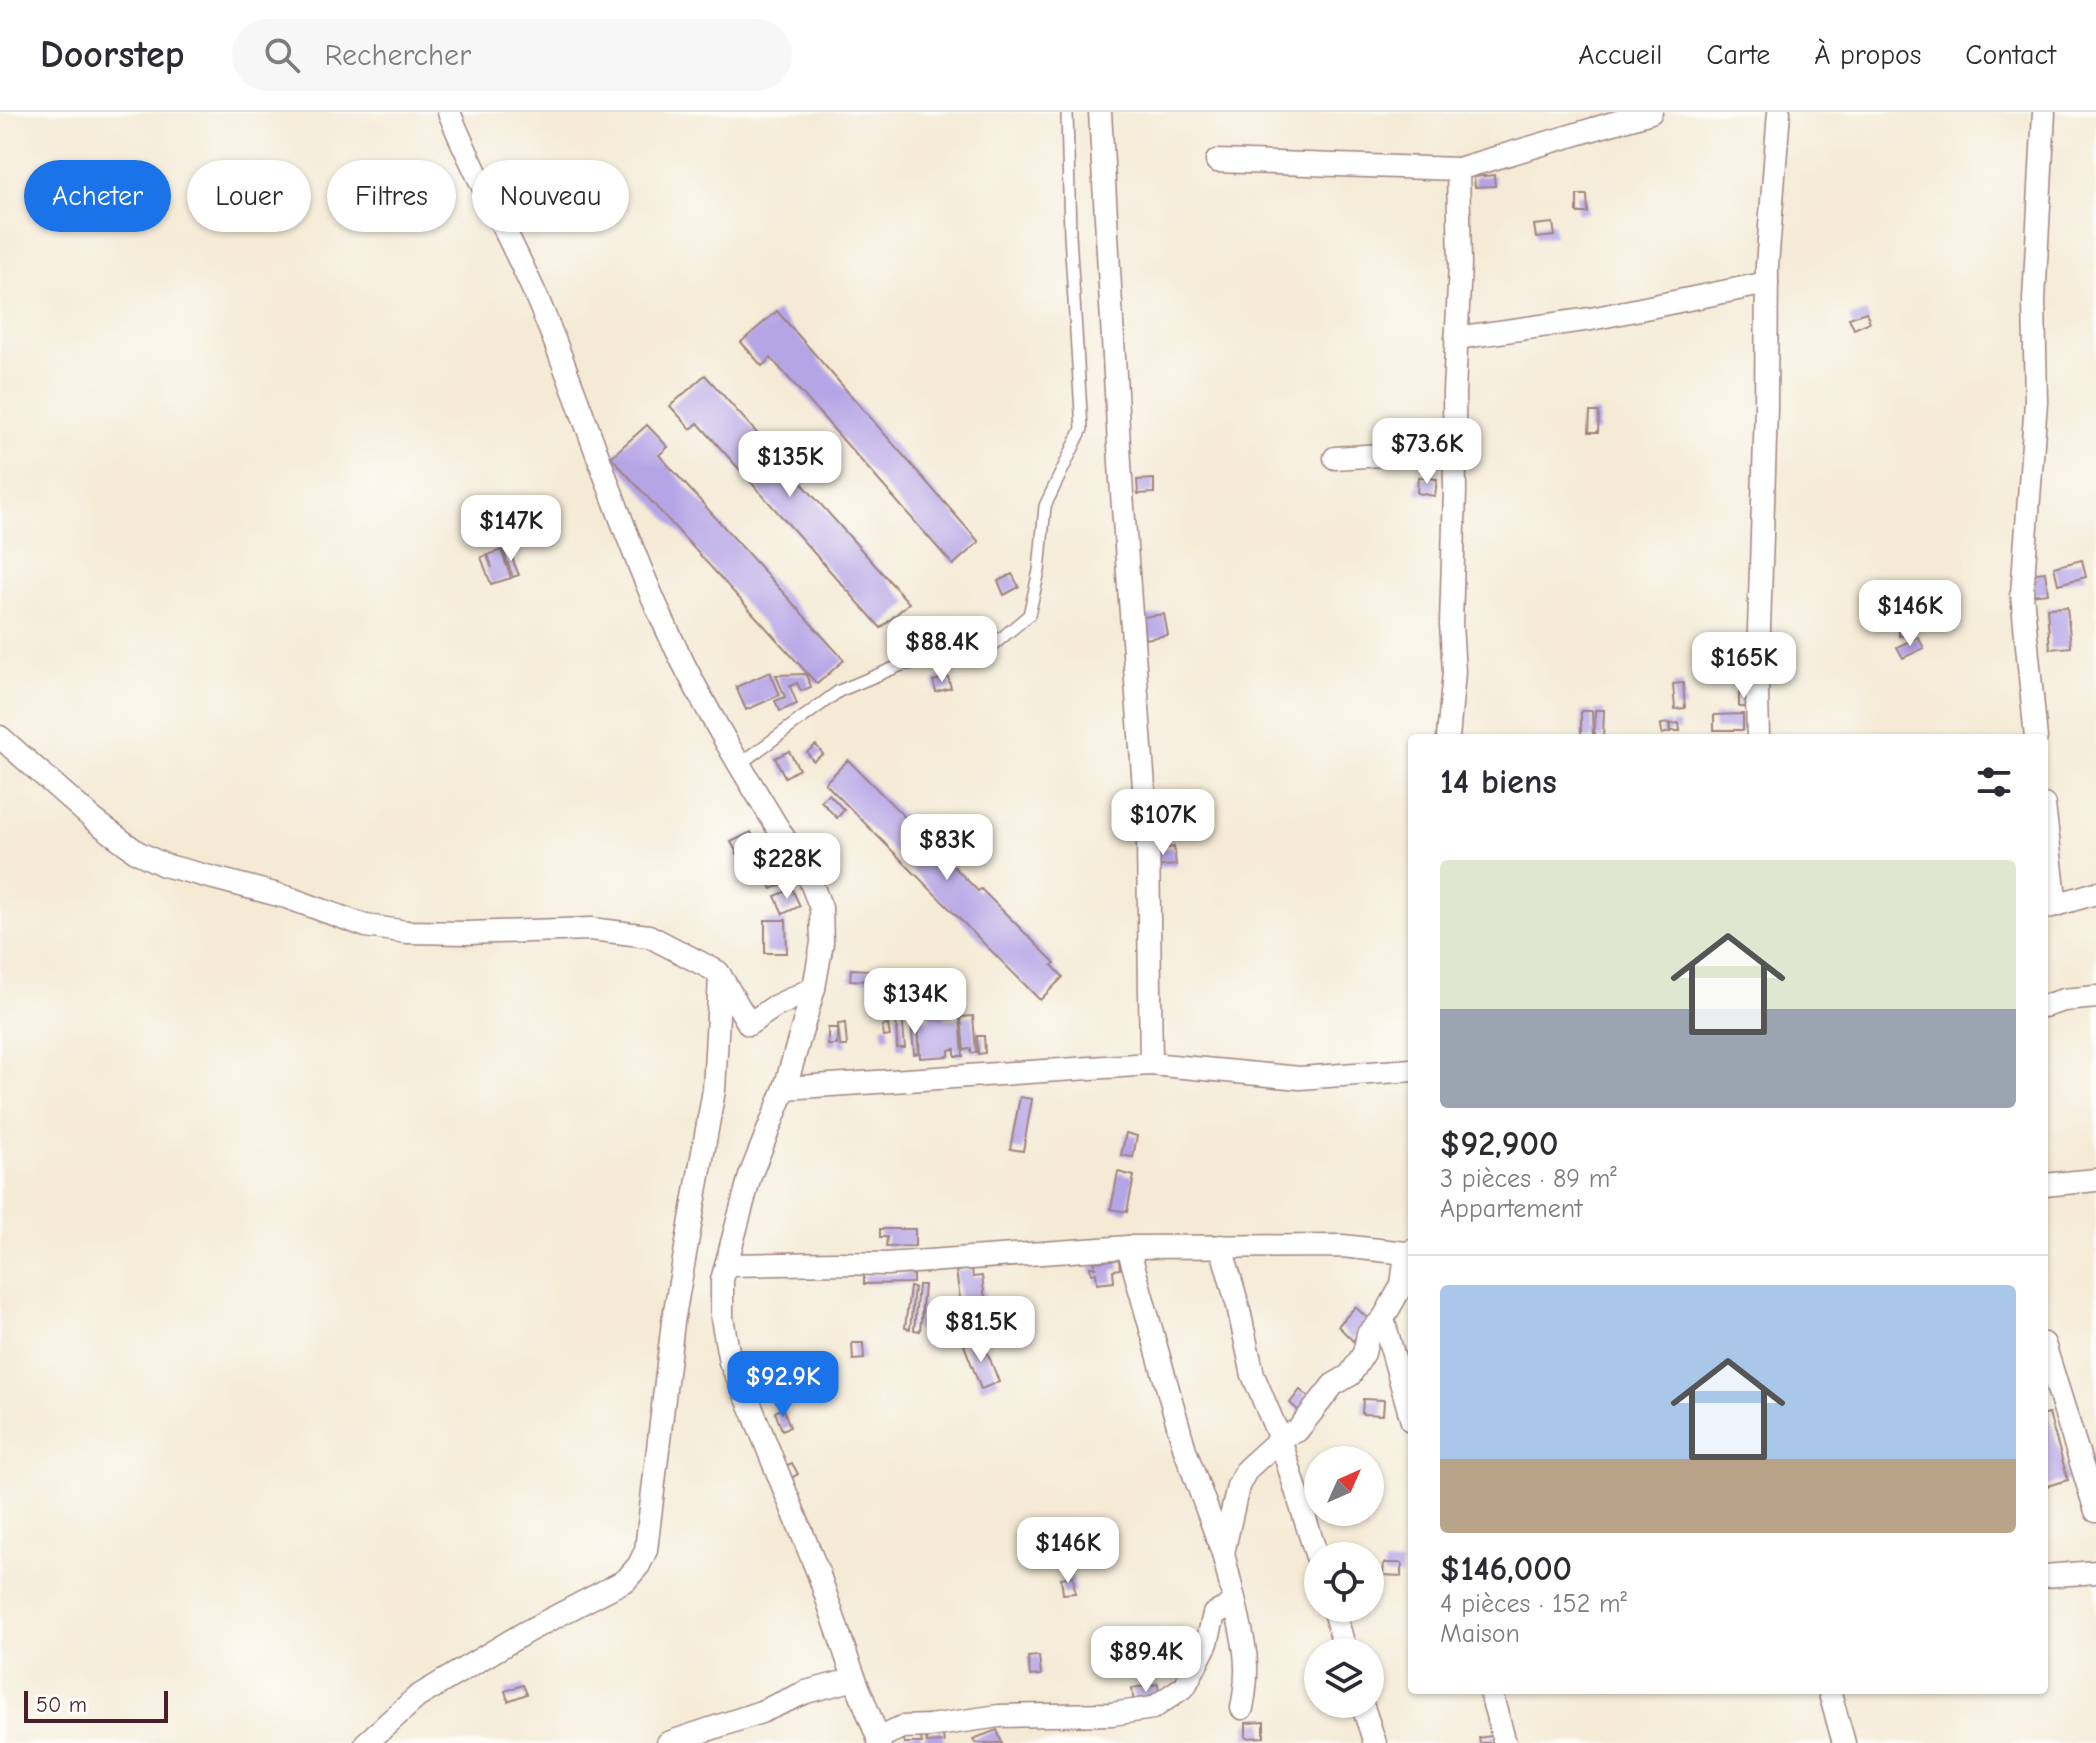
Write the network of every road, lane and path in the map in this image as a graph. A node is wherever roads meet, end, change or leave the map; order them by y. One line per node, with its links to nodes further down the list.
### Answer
1 (449, 112): 17 (street)
2 (1067, 112): 17 (lane)
3 (1100, 112): 25 (street)
4 (1651, 112): 8 (street)
5 (1779, 112): 9 (street)
6 (2044, 112): 15 (street)
7 (1217, 161): 8 (street)
8 (1458, 169): 10 (street)
9 (1767, 283): 10 (street); 14 (street)
10 (1456, 338): 11 (street)
11 (1454, 457): 12 (street); 13 (street)
12 (1335, 458)
13 (1448, 734)
14 (1758, 734)
15 (2036, 734)
16 (0, 737): 21 (street)
17 (740, 764): 22 (street)
18 (2048, 873): 20 (street)
19 (2096, 893): 20 (street)
20 (2050, 907)
21 (720, 977): 22 (street); 51 (street)
22 (814, 988): 27 (street)
23 (2096, 997): 24 (street)
24 (2048, 1005)
25 (1151, 1064): 26 (street); 27 (street)
26 (1408, 1070)
27 (785, 1088): 34 (street)
28 (2096, 1180): 29 (street)
29 (2048, 1185)
30 (1221, 1246): 31 (street); 32 (street); 38 (street)
31 (1128, 1247): 34 (street); 41 (street)
32 (1408, 1252)
33 (1408, 1257): 35 (street)
34 (726, 1265): 45 (street)
35 (1383, 1319): 37 (street); 38 (street)
36 (2048, 1357): 39 (street)
37 (1408, 1407)
38 (1280, 1438): 40 (street); 41 (street)
39 (2096, 1511)
40 (1312, 1542)
41 (1223, 1553): 44 (street)
42 (2096, 1572): 43 (street)
43 (2048, 1576)
44 (1234, 1599): 48 (street); 50 (street)
45 (855, 1679): 50 (street); 52 (street)
46 (1491, 1694): 54 (street)
47 (1830, 1694): 55 (street)
48 (1242, 1708)
49 (1367, 1718): 53 (street)
50 (879, 1740)
51 (366, 1743)
52 (668, 1743)
53 (1375, 1743)
54 (1505, 1743)
55 (1844, 1743)

